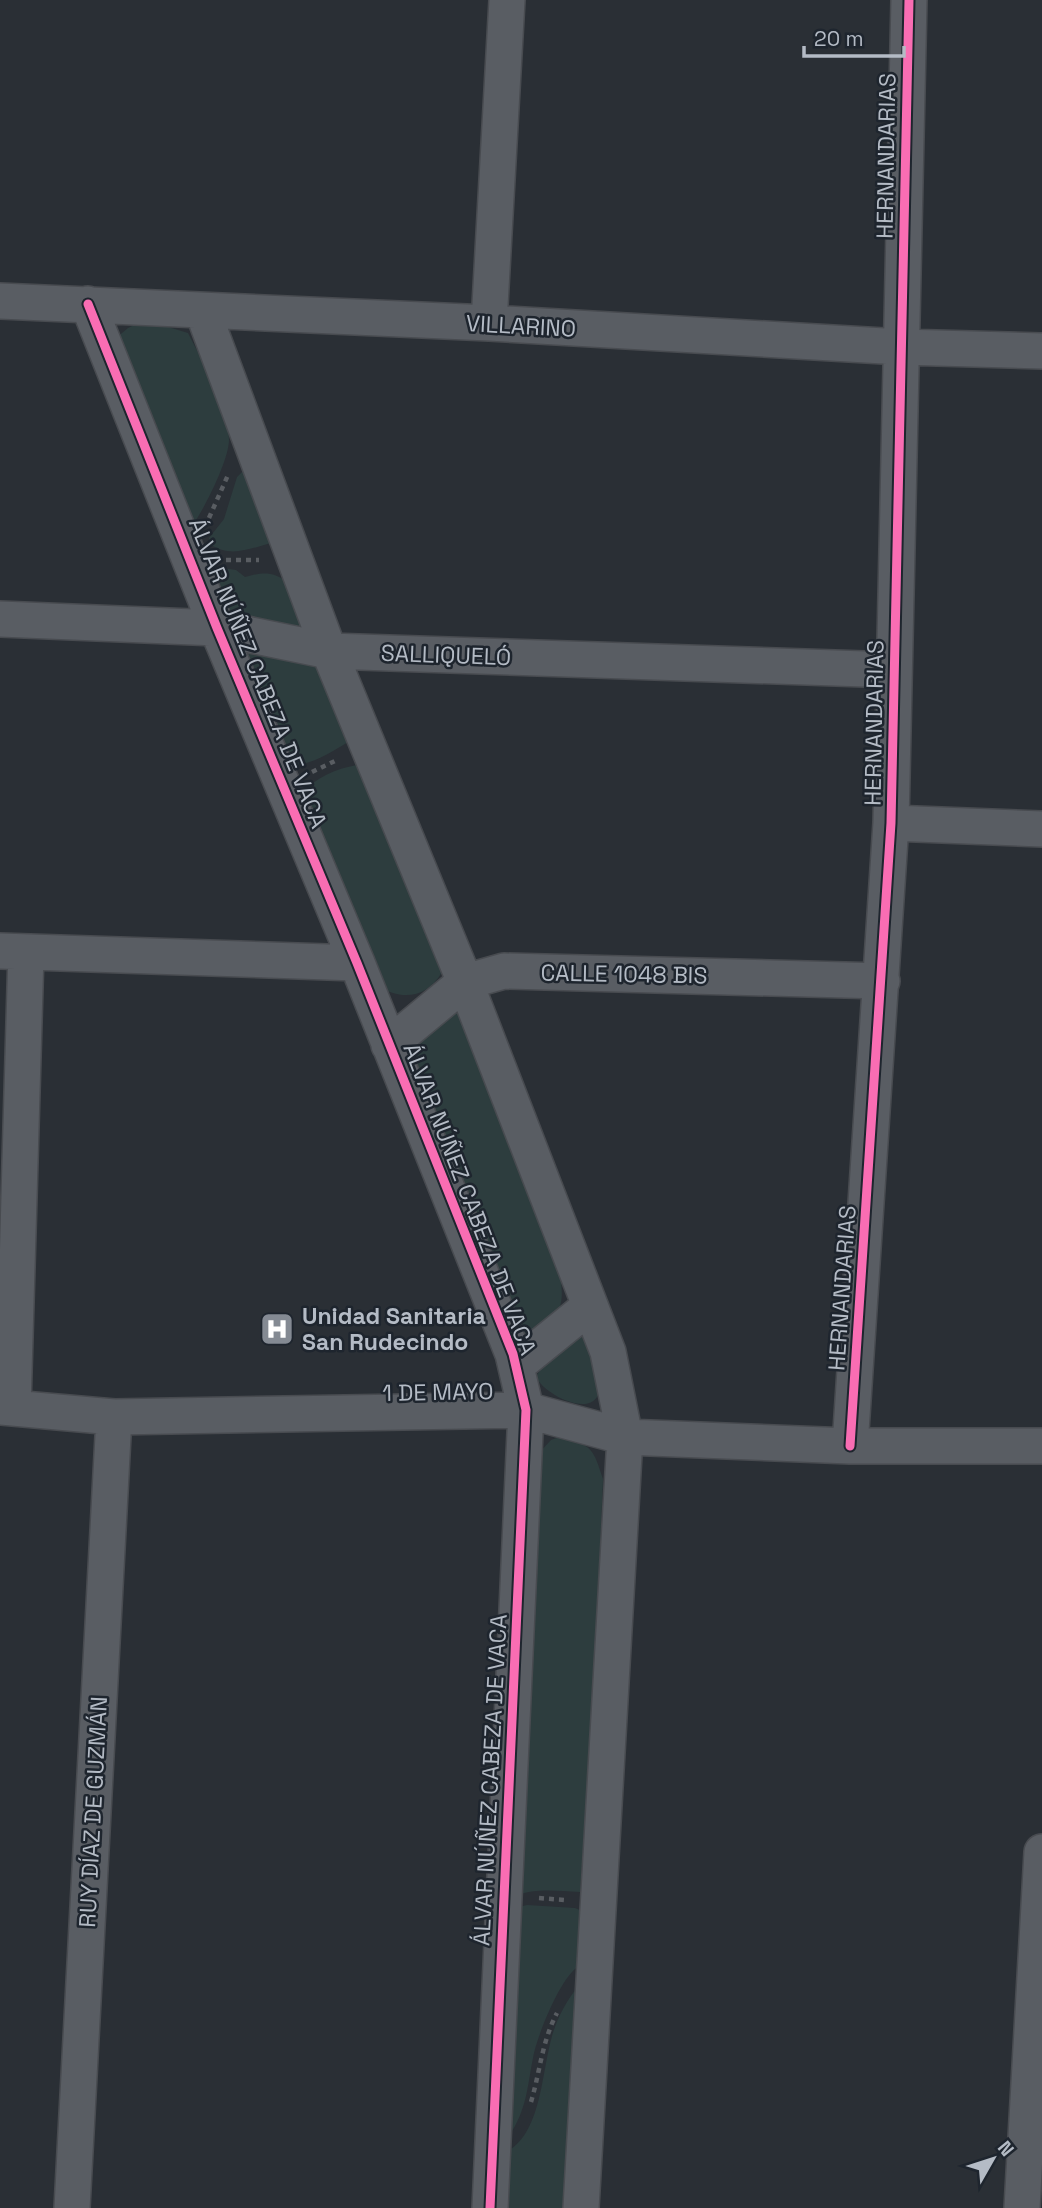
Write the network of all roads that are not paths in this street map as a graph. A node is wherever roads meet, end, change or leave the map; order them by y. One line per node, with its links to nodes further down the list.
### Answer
1 (507, 0): 6 (street)
2 (909, 0): 7 (street, HERNANDARIAS)
3 (0, 301): 4 (street, VILLARINO)
4 (88, 304): 5 (street, VILLARINO); 10 (street, ÁLVAR NÚÑEZ CABEZA DE VACA)
5 (203, 312): 6 (street, VILLARINO); 11 (street)
6 (489, 323): 7 (street, VILLARINO)
7 (901, 347): 8 (street, VILLARINO); 12 (street, HERNANDARIAS)
8 (1042, 351)
9 (0, 619): 10 (street, SALLIQUELÓ)
10 (217, 628): 11 (street, SALLIQUELÓ); 16 (street, ÁLVAR NÚÑEZ CABEZA DE VACA)
11 (329, 651): 12 (street, SALLIQUELÓ); 18 (street)
12 (894, 670): 13 (street, HERNANDARIAS)
13 (891, 823): 14 (street); 17 (street, HERNANDARIAS)
14 (1042, 829)
15 (13, 952): 16 (street); 22 (street)
16 (357, 963): 19 (street, ÁLVAR NÚÑEZ CABEZA DE VACA)
17 (882, 981): 18 (street, CALLE 1048 BIS); 26 (street, HERNANDARIAS)
18 (465, 982): 19 (street, CALLE 1048 BIS); 20 (street)
19 (389, 1045): 21 (street, ÁLVAR NÚÑEZ CABEZA DE VACA)
20 (590, 1306): 21 (street); 25 (street)
21 (516, 1366): 23 (street, ÁLVAR NÚÑEZ CABEZA DE VACA)
22 (6, 1407): 24 (street, 1 DE MAYO)
23 (526, 1410): 24 (street, 1 DE MAYO); 25 (street, 1 DE MAYO); 30 (street, ÁLVAR NÚÑEZ CABEZA DE VACA)
24 (114, 1417): 29 (street, RUY DÍAZ DE GUZMÁN)
25 (625, 1437): 26 (street, 1 DE MAYO); 31 (street)
26 (850, 1446): 27 (street, 1 DE MAYO)
27 (1042, 1446)
28 (1042, 1852): 32 (street)
29 (72, 2208)
30 (490, 2208)
31 (581, 2208)
32 (1022, 2208)

